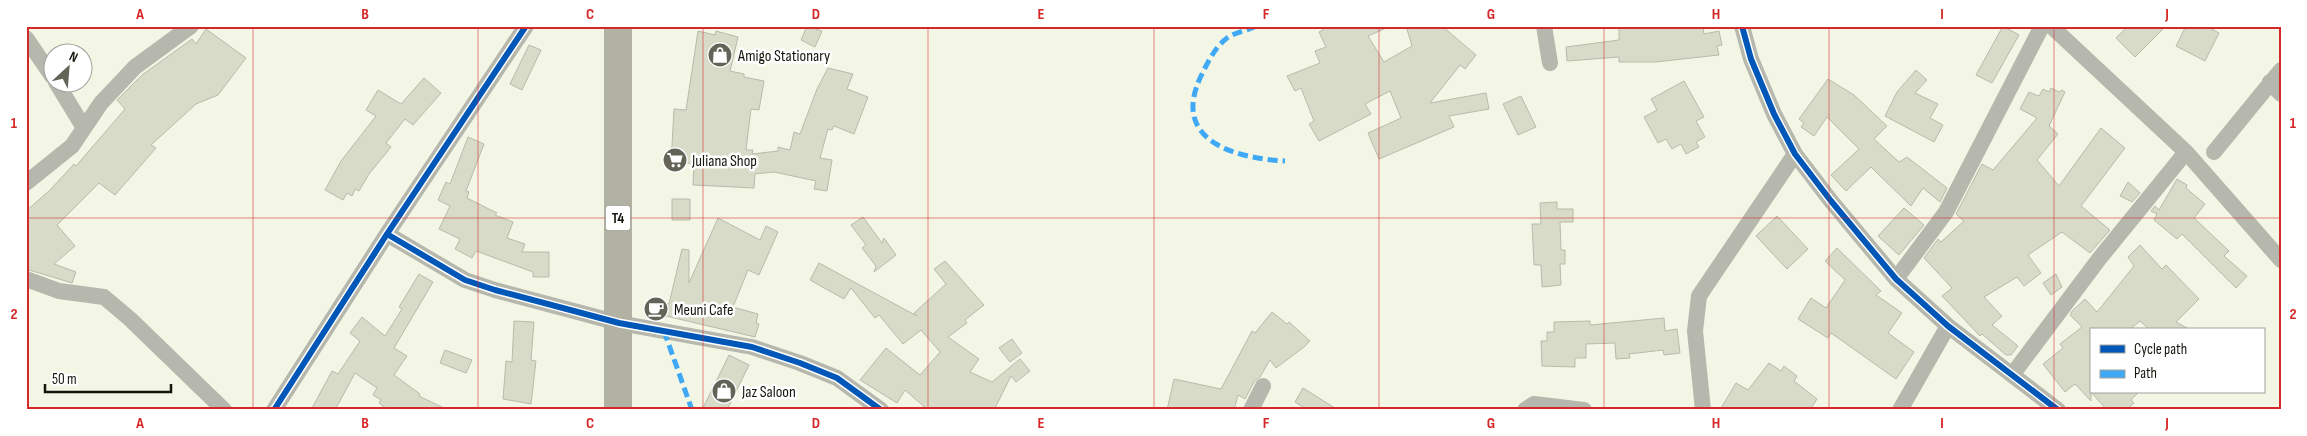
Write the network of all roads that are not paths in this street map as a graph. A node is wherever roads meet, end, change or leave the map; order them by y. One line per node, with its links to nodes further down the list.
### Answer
1 (192, 26): 13 (street)
2 (526, 26): 18 (street)
3 (618, 26): 22 (highway, T4)
4 (1544, 26): 10 (street)
5 (1742, 26): 16 (street)
6 (2042, 26): 21 (street)
7 (2051, 26): 14 (street)
8 (26, 38): 9 (street)
9 (42, 61)
10 (1550, 62)
11 (2277, 82): 15 (street)
12 (62, 92): 13 (street)
13 (84, 128): 17 (street)
14 (2186, 152): 19 (street); 24 (street)
15 (2214, 152)
16 (1795, 154): 21 (street); 33 (street)
17 (26, 183)
18 (387, 234): 22 (street); 27 (street)
19 (2281, 260)
20 (26, 279): 26 (street)
21 (1896, 279): 23 (street)
22 (619, 323): 28 (highway, T4); 29 (street)
23 (1948, 326): 24 (street); 34 (street)
24 (2012, 375): 35 (street)
25 (1262, 386): 30 (street)
26 (224, 410)
27 (274, 410)
28 (618, 410)
29 (881, 410)
30 (1250, 410)
31 (1525, 410): 32 (street)
32 (1584, 410)
33 (1703, 410)
34 (1900, 410)
35 (2058, 410)

